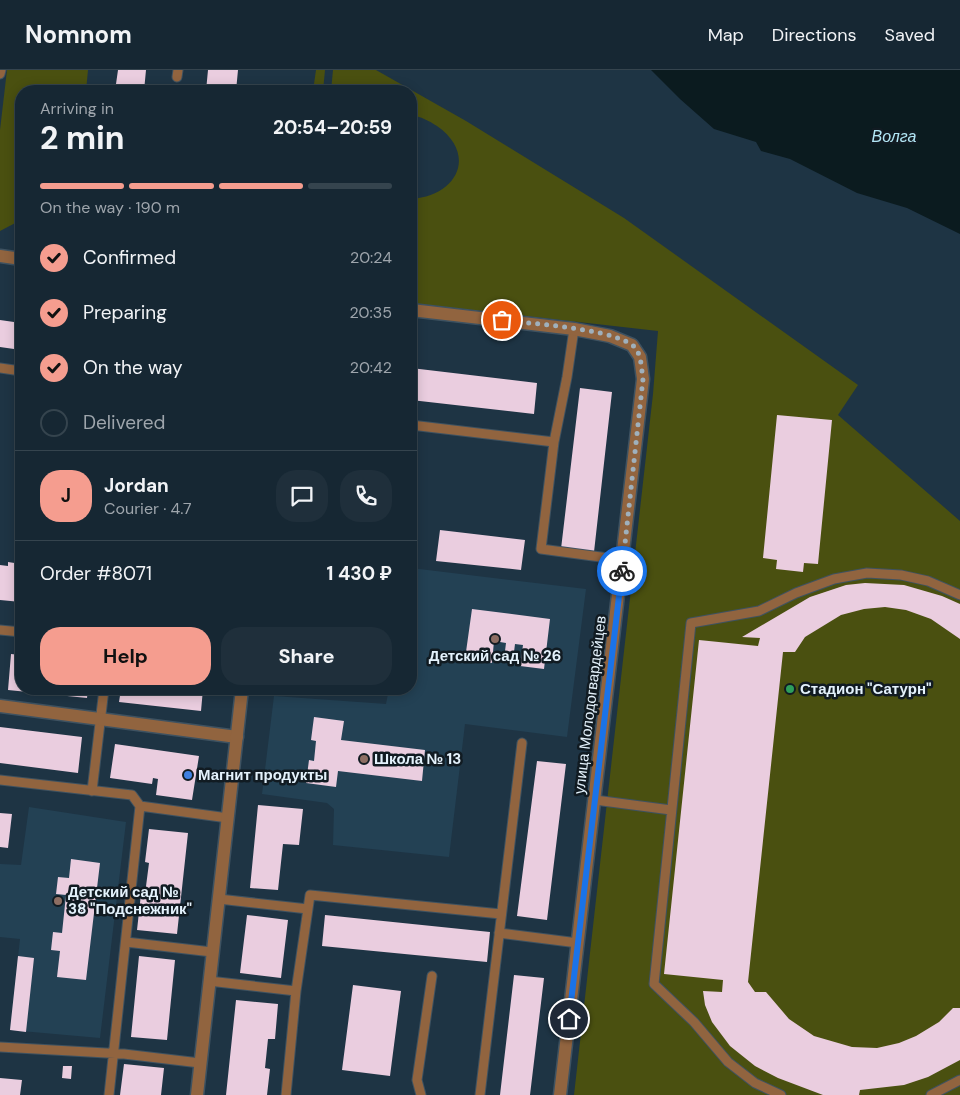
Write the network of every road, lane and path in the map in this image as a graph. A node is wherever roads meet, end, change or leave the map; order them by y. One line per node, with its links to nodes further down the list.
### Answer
1 (0, 70): 2 (lane)
2 (0, 74)
3 (0, 256): 4 (street)
4 (15, 258)
5 (417, 311): 6 (street, улица Молодогвардейцев)
6 (574, 329): 10 (lane); 11 (street, улица Молодогвардейцев)
7 (0, 368): 8 (lane)
8 (15, 370)
9 (417, 426): 10 (lane)
10 (554, 442): 11 (lane)
11 (623, 560): 23 (street, улица Молодогвардейцев)
12 (960, 595): 25 (lane)
13 (0, 630): 14 (lane)
14 (15, 631)
15 (103, 695): 18 (lane)
16 (241, 695): 19 (street)
17 (0, 706): 18 (street)
18 (100, 718): 19 (street); 22 (lane)
19 (237, 737): 26 (street)
20 (522, 743): 29 (lane)
21 (0, 780): 22 (lane)
22 (92, 791): 24 (lane)
23 (595, 800): 25 (lane); 32 (street, улица Молодогвардейцев)
24 (140, 806): 26 (lane); 31 (lane)
25 (671, 810): 47 (lane)
26 (228, 818): 27 (street)
27 (219, 899): 28 (lane); 33 (street)
28 (308, 909): 29 (lane); 36 (lane)
29 (500, 914): 30 (lane)
30 (499, 932): 32 (lane); 45 (lane)
31 (126, 942): 33 (lane); 38 (lane)
32 (578, 943): 46 (street, улица Молодогвардейцев)
33 (212, 952): 35 (street)
34 (432, 976): 44 (lane)
35 (209, 981): 36 (lane); 39 (street)
36 (296, 991): 43 (lane)
37 (0, 1047): 38 (lane)
38 (114, 1053): 39 (lane); 41 (lane)
39 (200, 1063): 42 (street)
40 (960, 1080): 48 (lane)
41 (110, 1095)
42 (197, 1095)
43 (286, 1095)
44 (421, 1095)
45 (480, 1095)
46 (560, 1095)
47 (781, 1095)
48 (931, 1095)

